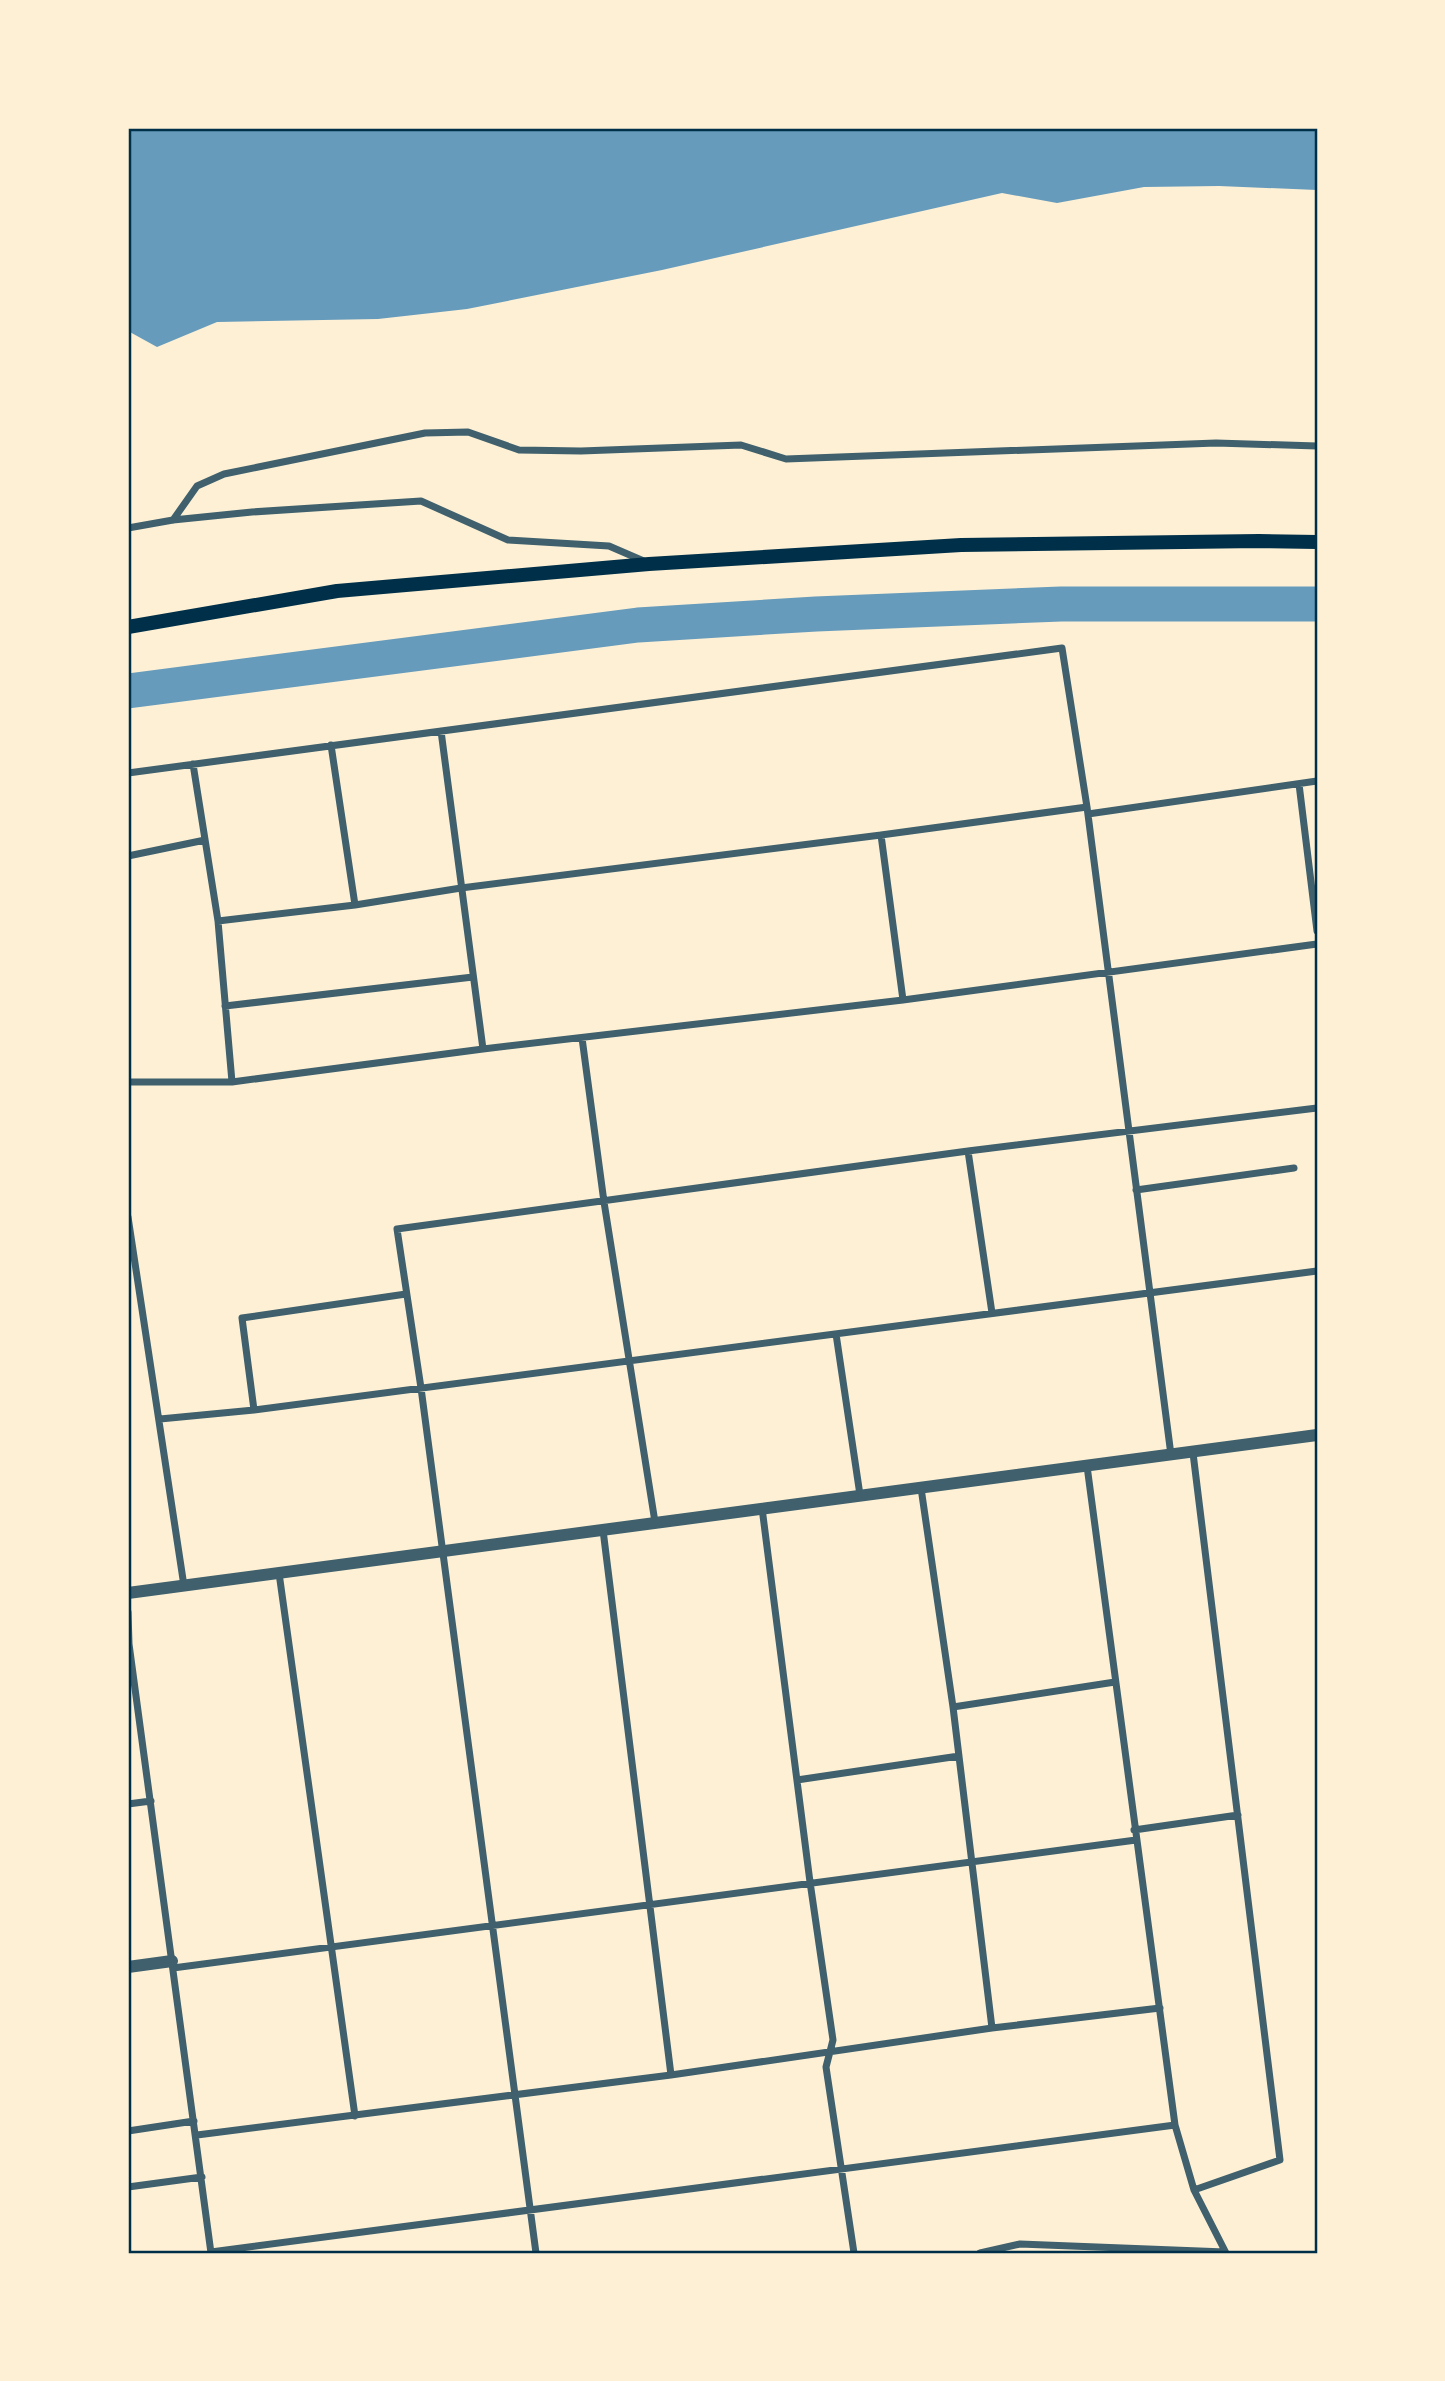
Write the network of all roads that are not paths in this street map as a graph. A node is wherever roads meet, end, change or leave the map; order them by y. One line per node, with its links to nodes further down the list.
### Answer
1 (1317, 446): 2 (street)
2 (173, 520): 3 (street); 5 (street)
3 (128, 528)
4 (1317, 542): 5 (main road)
5 (649, 564): 6 (main road)
6 (128, 627)
7 (440, 731): 8 (street); 13 (street); 17 (street)
8 (331, 746): 9 (street); 18 (street)
9 (193, 764): 10 (street); 15 (street)
10 (128, 773)
11 (1317, 781): 12 (street)
12 (1299, 784): 13 (street); 20 (street)
13 (1088, 811): 14 (street); 22 (street)
14 (881, 835): 17 (street); 24 (street)
15 (205, 840): 16 (street); 19 (street)
16 (128, 856)
17 (461, 888): 18 (street); 23 (street)
18 (355, 905): 19 (street)
19 (218, 921): 25 (street)
20 (1317, 930)
21 (1317, 944): 22 (street)
22 (1107, 972): 24 (street); 31 (street)
23 (473, 977): 25 (street); 27 (street)
24 (903, 1000): 26 (street)
25 (225, 1006): 29 (street)
26 (582, 1038): 27 (street); 35 (street)
27 (483, 1049): 29 (street)
28 (128, 1082): 29 (street)
29 (232, 1082)
30 (1317, 1108): 31 (street)
31 (1128, 1132): 32 (street); 34 (street)
32 (968, 1151): 35 (street); 40 (street)
33 (1294, 1168): 34 (street)
34 (1136, 1189): 39 (street)
35 (604, 1202): 38 (street); 42 (street)
36 (128, 1217): 45 (street)
37 (1317, 1271): 39 (street)
38 (406, 1294): 43 (street); 44 (street)
39 (1151, 1294): 40 (street); 48 (street)
40 (992, 1313): 41 (street)
41 (836, 1334): 42 (street); 51 (street)
42 (629, 1361): 43 (street); 53 (street)
43 (421, 1388): 44 (street); 55 (street)
44 (254, 1410): 45 (street)
45 (160, 1419): 57 (street)
46 (1317, 1436): 47 (street)
47 (1194, 1453): 48 (street); 67 (street)
48 (1171, 1455): 49 (street)
49 (1087, 1466): 50 (street); 61 (street)
50 (921, 1488): 51 (street); 62 (street)
51 (860, 1495): 52 (street)
52 (762, 1508): 53 (street); 64 (street)
53 (655, 1522): 54 (street)
54 (603, 1530): 55 (street); 72 (street)
55 (443, 1551): 56 (street); 73 (street)
56 (279, 1573): 57 (street); 74 (street)
57 (184, 1586): 58 (street)
58 (128, 1593)
59 (128, 1612): 60 (street)
60 (128, 1644): 65 (street)
61 (1115, 1682): 62 (street); 68 (street)
62 (953, 1707): 63 (street)
63 (959, 1756): 64 (street); 70 (street)
64 (797, 1780): 71 (street)
65 (151, 1801): 66 (street); 75 (street)
66 (128, 1804)
67 (1238, 1815): 68 (street); 90 (street)
68 (1134, 1830): 69 (street)
69 (1136, 1840): 70 (street); 77 (street)
70 (974, 1863): 71 (street); 78 (street)
71 (810, 1882): 72 (street); 79 (street)
72 (651, 1904): 73 (street); 80 (street)
73 (492, 1925): 74 (street); 81 (street)
74 (330, 1947): 75 (street); 82 (street)
75 (172, 1964): 76 (street); 83 (street)
76 (128, 1967)
77 (1160, 2008): 78 (street); 84 (street)
78 (992, 2028): 79 (street)
79 (830, 2053): 80 (street); 87 (street)
80 (671, 2075): 81 (street)
81 (514, 2096): 82 (street); 91 (street)
82 (355, 2116): 86 (street)
83 (194, 2121): 85 (street); 86 (street)
84 (1175, 2125): 87 (street); 90 (street)
85 (128, 2131)
86 (197, 2135): 88 (street)
87 (840, 2170): 91 (street); 95 (street)
88 (202, 2177): 89 (street); 93 (street)
89 (128, 2187)
90 (1194, 2190): 92 (street)
91 (529, 2210): 93 (street); 94 (street)
92 (1225, 2252): 96 (street)
93 (211, 2253)
94 (536, 2253)
95 (853, 2253)
96 (980, 2253)

